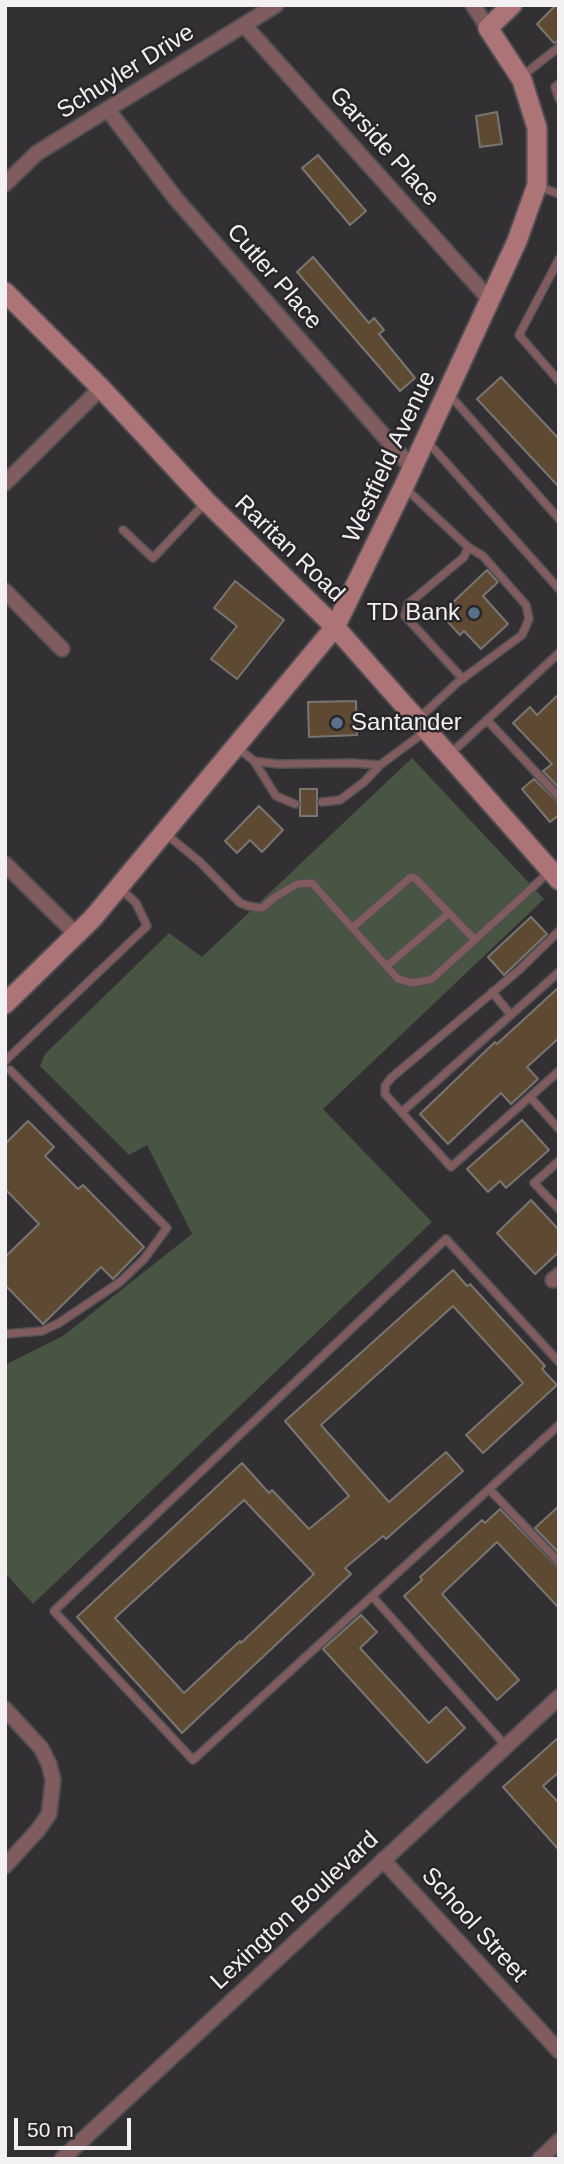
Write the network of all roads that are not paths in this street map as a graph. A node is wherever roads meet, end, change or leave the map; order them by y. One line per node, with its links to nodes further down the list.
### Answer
1 (276, 5): 4 (street, Schuyler Drive)
2 (473, 5): 5 (street)
3 (512, 5): 5 (street)
4 (244, 25): 10 (street, Schuyler Drive); 16 (street, Garside Place)
5 (488, 28): 7 (street, Westfield Avenue)
6 (559, 47): 7 (lane)
7 (521, 78): 12 (street, Westfield Avenue)
8 (559, 84): 9 (lane)
9 (559, 99)
10 (108, 110): 11 (street, Schuyler Drive); 21 (street, Cutler Place)
11 (5, 184)
12 (537, 185): 13 (lane); 16 (street, Westfield Avenue)
13 (559, 194)
14 (559, 259): 17 (lane)
15 (5, 292): 18 (street, Raritan Road)
16 (490, 300): 19 (street, Westfield Avenue)
17 (559, 381)
18 (101, 388): 22 (street); 24 (street, Raritan Road)
19 (447, 392): 20 (street, Westfield Avenue); 25 (lane)
20 (425, 440): 21 (street, Westfield Avenue); 28 (lane)
21 (412, 468): 23 (street, Westfield Avenue)
22 (5, 483)
23 (404, 486): 27 (lane); 30 (street, Westfield Avenue)
24 (206, 501): 26 (lane); 30 (street, Raritan Road)
25 (559, 519)
26 (123, 530)
27 (468, 547): 35 (lane); 35 (lane)
28 (559, 589)
29 (5, 591): 31 (street)
30 (335, 627): 37 (street, Raritan Road); 38 (street, Westfield Avenue)
31 (62, 649)
32 (559, 653): 33 (lane)
33 (550, 661): 34 (lane); 36 (lane)
34 (559, 669)
35 (463, 679): 37 (lane)
36 (487, 720): 39 (lane); 42 (lane)
37 (422, 725): 39 (street, Raritan Road); 41 (lane)
38 (236, 746): 40 (lane); 45 (street, Westfield Avenue)
39 (449, 755): 47 (street, Raritan Road)
40 (254, 761): 41 (lane); 44 (lane)
41 (380, 765): 43 (lane)
42 (559, 797)
43 (322, 802)
44 (295, 804)
45 (164, 832): 48 (street, Westfield Avenue); 50 (lane)
46 (5, 864): 52 (street)
47 (556, 871): 53 (lane)
48 (119, 887): 52 (street, Westfield Avenue); 59 (lane)
49 (449, 913): 50 (lane); 53 (lane); 54 (lane)
50 (352, 928): 54 (lane)
51 (559, 931): 56 (lane)
52 (76, 934): 57 (street, Westfield Avenue)
53 (475, 940): 54 (lane)
54 (387, 967)
55 (559, 972): 58 (lane)
56 (492, 992): 58 (lane); 62 (lane)
57 (5, 1004)
58 (511, 1015): 62 (lane)
59 (6, 1068): 66 (lane)
60 (559, 1071): 61 (lane)
61 (530, 1097): 62 (lane); 63 (lane)
62 (401, 1112)
63 (559, 1129)
64 (559, 1161): 65 (lane)
65 (559, 1209)
66 (5, 1334)
67 (559, 1362): 71 (lane)
68 (559, 1425): 69 (lane)
69 (489, 1489): 70 (lane); 71 (lane)
70 (559, 1562)
71 (372, 1596): 74 (lane)
72 (559, 1697): 74 (street, Lexington Boulevard)
73 (5, 1709): 76 (street)
74 (506, 1746): 75 (street, Lexington Boulevard)
75 (383, 1860): 77 (street, School Street); 79 (street, Lexington Boulevard)
76 (5, 1866)
77 (559, 2051)
78 (559, 2141): 80 (street)
79 (62, 2159)
80 (540, 2159)

